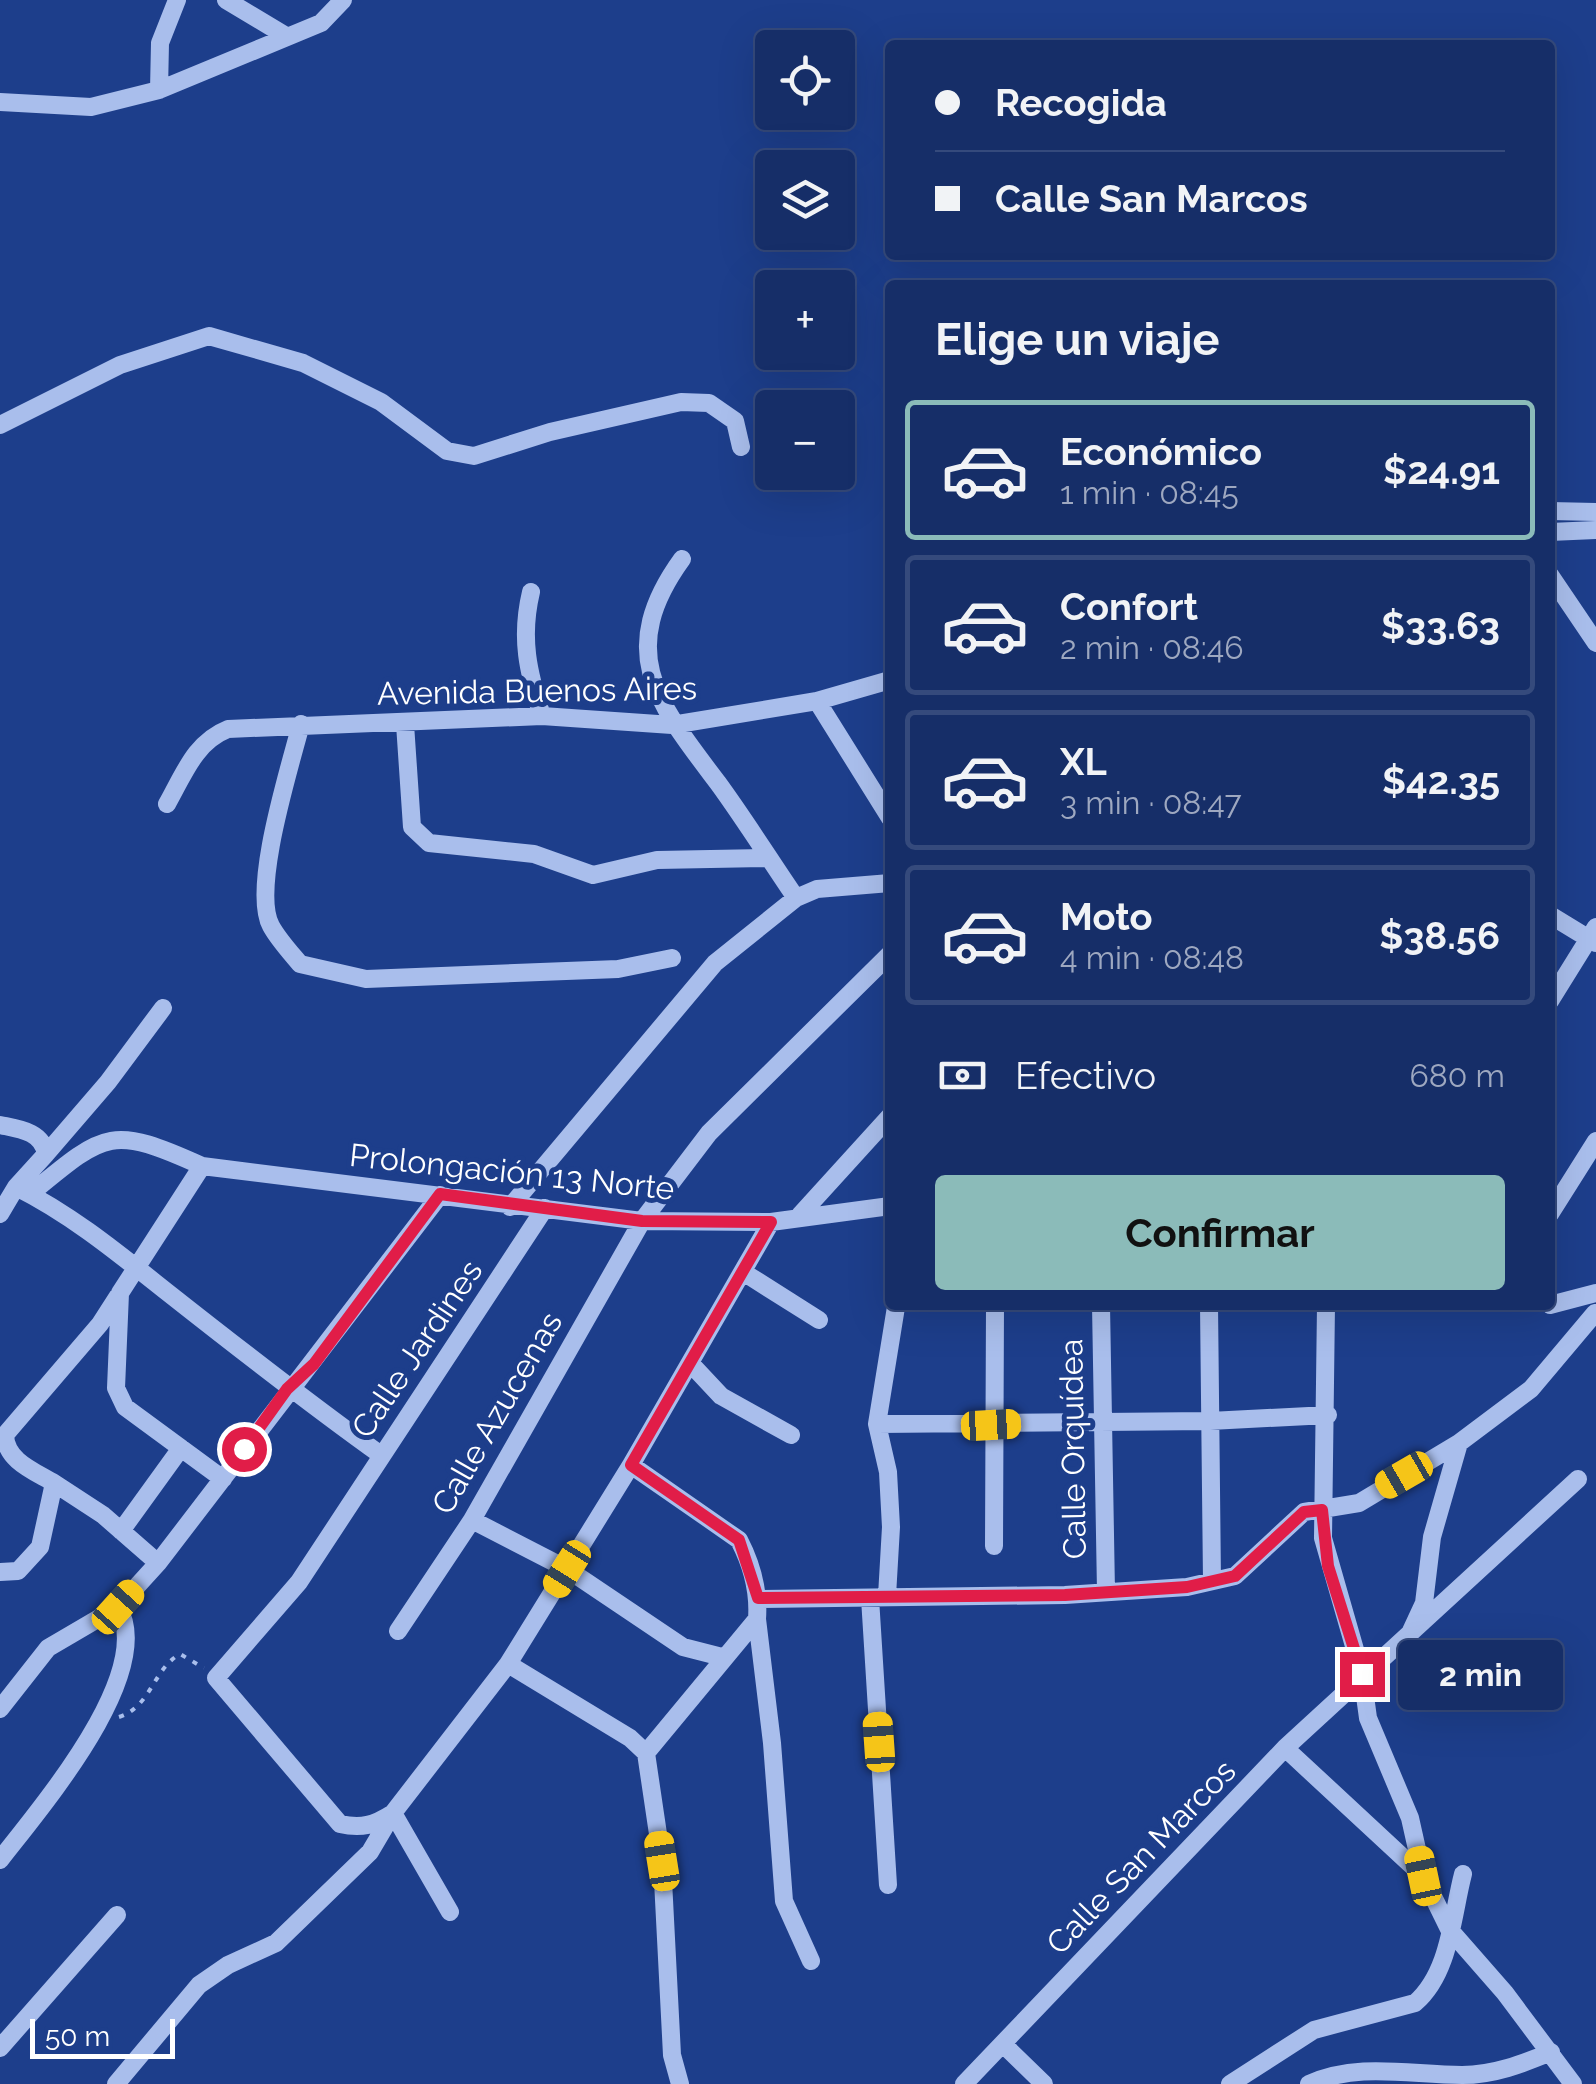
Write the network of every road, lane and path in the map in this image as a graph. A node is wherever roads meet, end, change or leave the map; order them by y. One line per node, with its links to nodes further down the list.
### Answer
1 (177, 0): 5 (street)
2 (226, 0): 4 (street)
3 (343, 0): 4 (street)
4 (286, 36): 5 (street)
5 (160, 90): 6 (street)
6 (0, 102)
7 (0, 425): 8 (street)
8 (742, 447)
9 (1555, 512): 10 (street)
10 (1596, 512)
11 (1596, 530): 12 (street)
12 (1555, 532)
13 (682, 559): 22 (street)
14 (1555, 582): 16 (street)
15 (530, 592): 19 (street)
16 (1596, 642)
17 (885, 681): 18 (street, Avenida Buenos Aires)
18 (817, 701): 22 (street, Avenida Buenos Aires); 24 (street)
19 (542, 716): 21 (street, Avenida Buenos Aires); 22 (street, Avenida Buenos Aires)
20 (301, 724): 21 (street, Avenida Buenos Aires); 23 (street, Avenida Buenos Aires); 30 (street)
21 (405, 724): 25 (street)
22 (672, 725): 25 (street)
23 (168, 804)
24 (885, 810)
25 (769, 858): 27 (street)
26 (885, 883): 27 (street)
27 (796, 898): 41 (street)
28 (1555, 917): 29 (street)
29 (1594, 936): 32 (street)
30 (672, 958)
31 (885, 959): 47 (street, Calle Azucenas)
32 (1555, 994)
33 (163, 1008): 37 (street)
34 (885, 1122): 46 (street)
35 (0, 1125): 37 (street)
36 (1596, 1141): 43 (street)
37 (46, 1154): 39 (street)
38 (202, 1166): 39 (street, Prolongación 13 Norte); 40 (street, Prolongación 13 Norte); 49 (street)
39 (23, 1190): 45 (street); 49 (street)
40 (440, 1194): 41 (street, Prolongación 13 Norte); 61 (street)
41 (510, 1206): 44 (street, Prolongación 13 Norte)
42 (885, 1206): 46 (street, Prolongación 13 Norte)
43 (1555, 1206)
44 (545, 1208): 47 (street, Prolongación 13 Norte); 70 (street, Calle Jardines)
45 (2, 1211)
46 (800, 1215): 48 (street, Prolongación 13 Norte)
47 (642, 1221): 48 (street, Prolongación 13 Norte); 76 (street, Calle Azucenas)
48 (771, 1222): 50 (street)
49 (138, 1266): 51 (street); 61 (street)
50 (743, 1272): 59 (street); 60 (street)
51 (120, 1293): 69 (street); 74 (street)
52 (1594, 1304): 53 (street); 68 (street)
53 (1555, 1305)
54 (896, 1310): 65 (street)
55 (995, 1310): 66 (street)
56 (1101, 1310): 63 (street, Calle Orquídea)
57 (1209, 1310): 64 (street)
58 (1326, 1310): 62 (street)
59 (819, 1320)
60 (691, 1364): 67 (street); 71 (street)
61 (287, 1389): 70 (street); 72 (street)
62 (1328, 1415): 64 (street); 75 (street)
63 (1100, 1420): 64 (street); 66 (street); 83 (street, Calle Orquídea)
64 (1210, 1421): 82 (street)
65 (877, 1424): 66 (street); 84 (street)
66 (991, 1425): 78 (street)
67 (791, 1436)
68 (1459, 1443): 75 (street); 89 (street)
69 (181, 1448): 72 (street); 77 (street)
70 (382, 1455): 93 (street, Calle Jardines)
71 (631, 1465): 80 (street); 85 (street)
72 (223, 1478): 79 (street)
73 (1578, 1479): 89 (street, Calle San Marcos)
74 (54, 1483): 77 (street); 81 (street)
75 (1322, 1510): 82 (street); 92 (street)
76 (472, 1520): 80 (street); 88 (street, Calle Azucenas)
77 (121, 1531): 79 (street)
78 (994, 1546)
79 (158, 1563): 86 (street)
80 (567, 1569): 90 (street); 91 (street)
81 (0, 1572)
82 (1212, 1581): 83 (street)
83 (1106, 1592): 84 (street)
84 (878, 1597): 85 (street); 102 (street)
85 (758, 1598): 87 (street)
86 (118, 1607): 94 (street); 95 (street)
87 (756, 1619): 90 (street); 106 (street)
88 (398, 1631)
89 (1406, 1640): 92 (street, Calle San Marcos)
90 (722, 1657): 97 (street)
91 (508, 1664): 97 (street); 98 (street)
92 (1362, 1674): 96 (street, Calle San Marcos); 101 (street)
93 (216, 1678): 95 (path); 98 (street)
94 (0, 1709)
95 (96, 1725): 99 (street)
96 (1286, 1748): 101 (street); 107 (street, Calle San Marcos)
97 (646, 1752): 111 (street)
98 (393, 1813): 103 (street); 110 (street)
99 (0, 1860)
100 (1463, 1874): 105 (street)
101 (1423, 1876): 105 (street)
102 (888, 1885)
103 (450, 1912)
104 (116, 1914): 108 (street)
105 (1448, 1929): 109 (street); 114 (street)
106 (811, 1961)
107 (1004, 2045): 112 (street, Calle San Marcos); 113 (street)
108 (0, 2048)
109 (1551, 2052): 115 (street); 116 (street)
110 (116, 2084)
111 (680, 2084)
112 (964, 2084)
113 (1044, 2084)
114 (1230, 2084)
115 (1309, 2084)
116 (1572, 2084)

